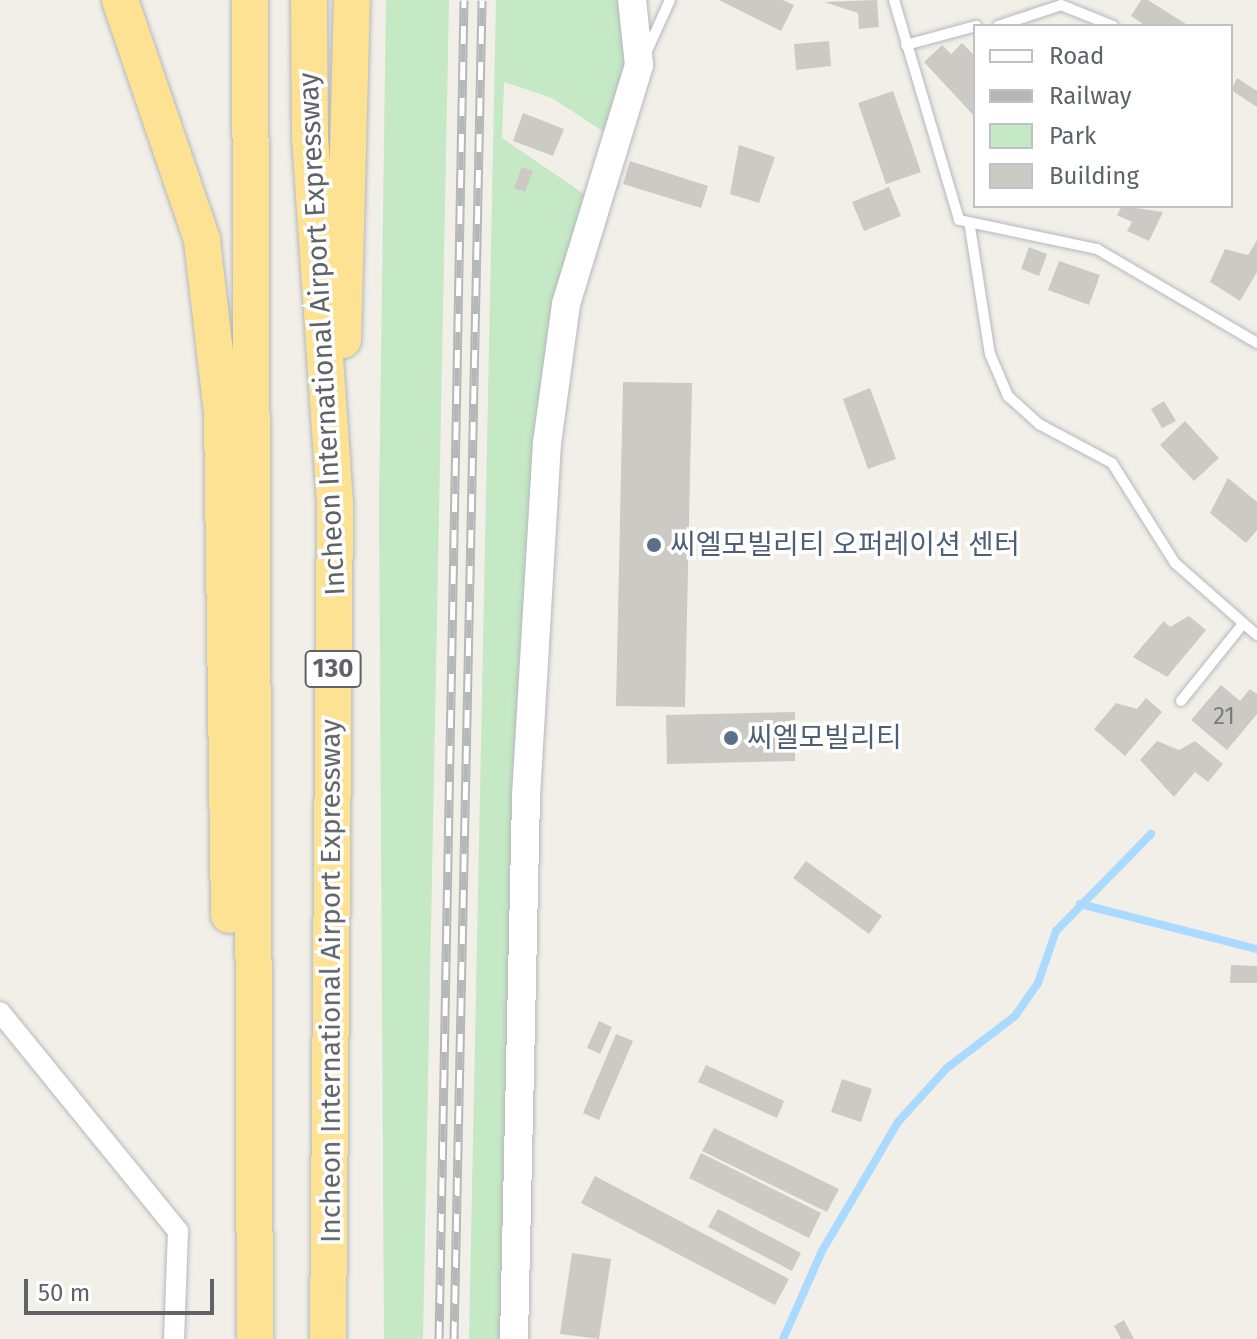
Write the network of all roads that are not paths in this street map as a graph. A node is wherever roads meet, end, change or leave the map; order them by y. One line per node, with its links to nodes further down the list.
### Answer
1 (120, 0): 20 (highway)
2 (250, 0): 20 (highway, Incheon International Airport Expressway)
3 (309, 0): 15 (highway, Incheon International Airport Expressway / 130)
4 (352, 0): 15 (highway)
5 (632, 0): 12 (street)
6 (670, 0): 12 (lane)
7 (894, 0): 11 (lane)
8 (1004, 24): 9 (lane)
9 (1108, 24)
10 (973, 27): 11 (lane)
11 (906, 45): 13 (lane)
12 (639, 65): 24 (street)
13 (970, 227): 14 (lane); 16 (lane)
14 (1257, 343)
15 (335, 502): 23 (highway, Incheon International Airport Expressway / 130)
16 (1243, 624): 17 (lane); 18 (lane)
17 (1257, 635)
18 (1181, 701)
19 (0, 1012): 21 (street)
20 (253, 1273): 22 (highway, Incheon International Airport Expressway)
21 (174, 1339)
22 (255, 1339)
23 (328, 1339)
24 (514, 1339)

